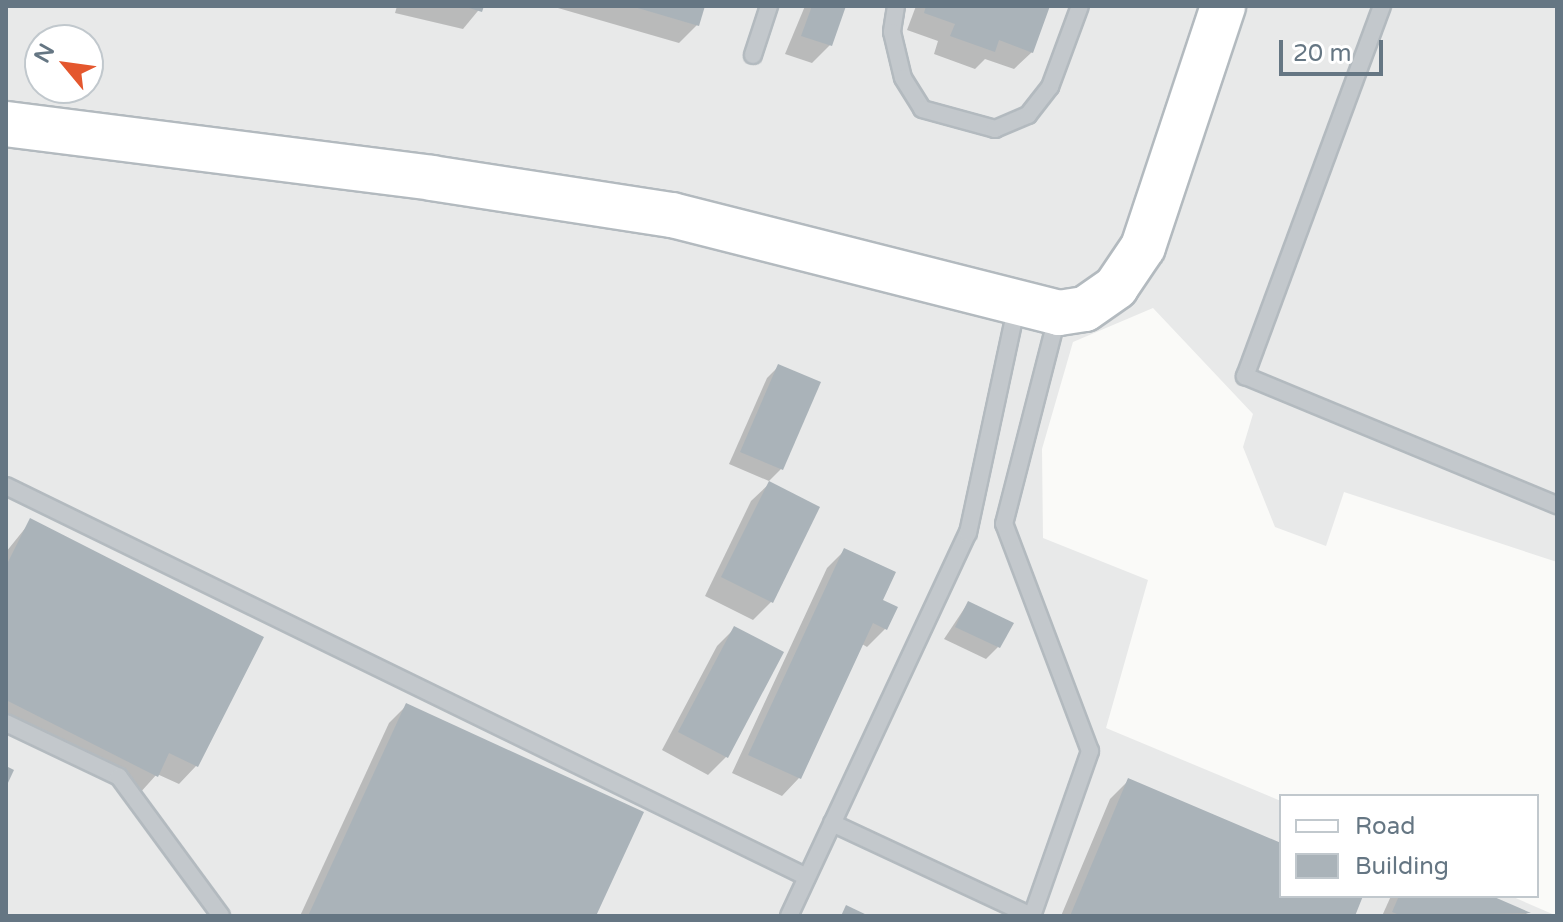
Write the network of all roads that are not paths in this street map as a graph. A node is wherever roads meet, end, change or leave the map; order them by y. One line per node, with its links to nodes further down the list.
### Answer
1 (769, 6): 6 (lane)
2 (896, 6): 3 (lane)
3 (1080, 6)
4 (1223, 6): 8 (street)
5 (1382, 6): 10 (lane)
6 (753, 55)
7 (6, 124): 8 (street)
8 (1038, 308): 12 (lane); 16 (lane)
9 (6, 486): 13 (lane)
10 (1557, 505)
11 (6, 723): 14 (lane)
12 (832, 823): 13 (lane); 16 (lane)
13 (807, 877): 15 (lane)
14 (221, 916)
15 (789, 916)
16 (1032, 916)

